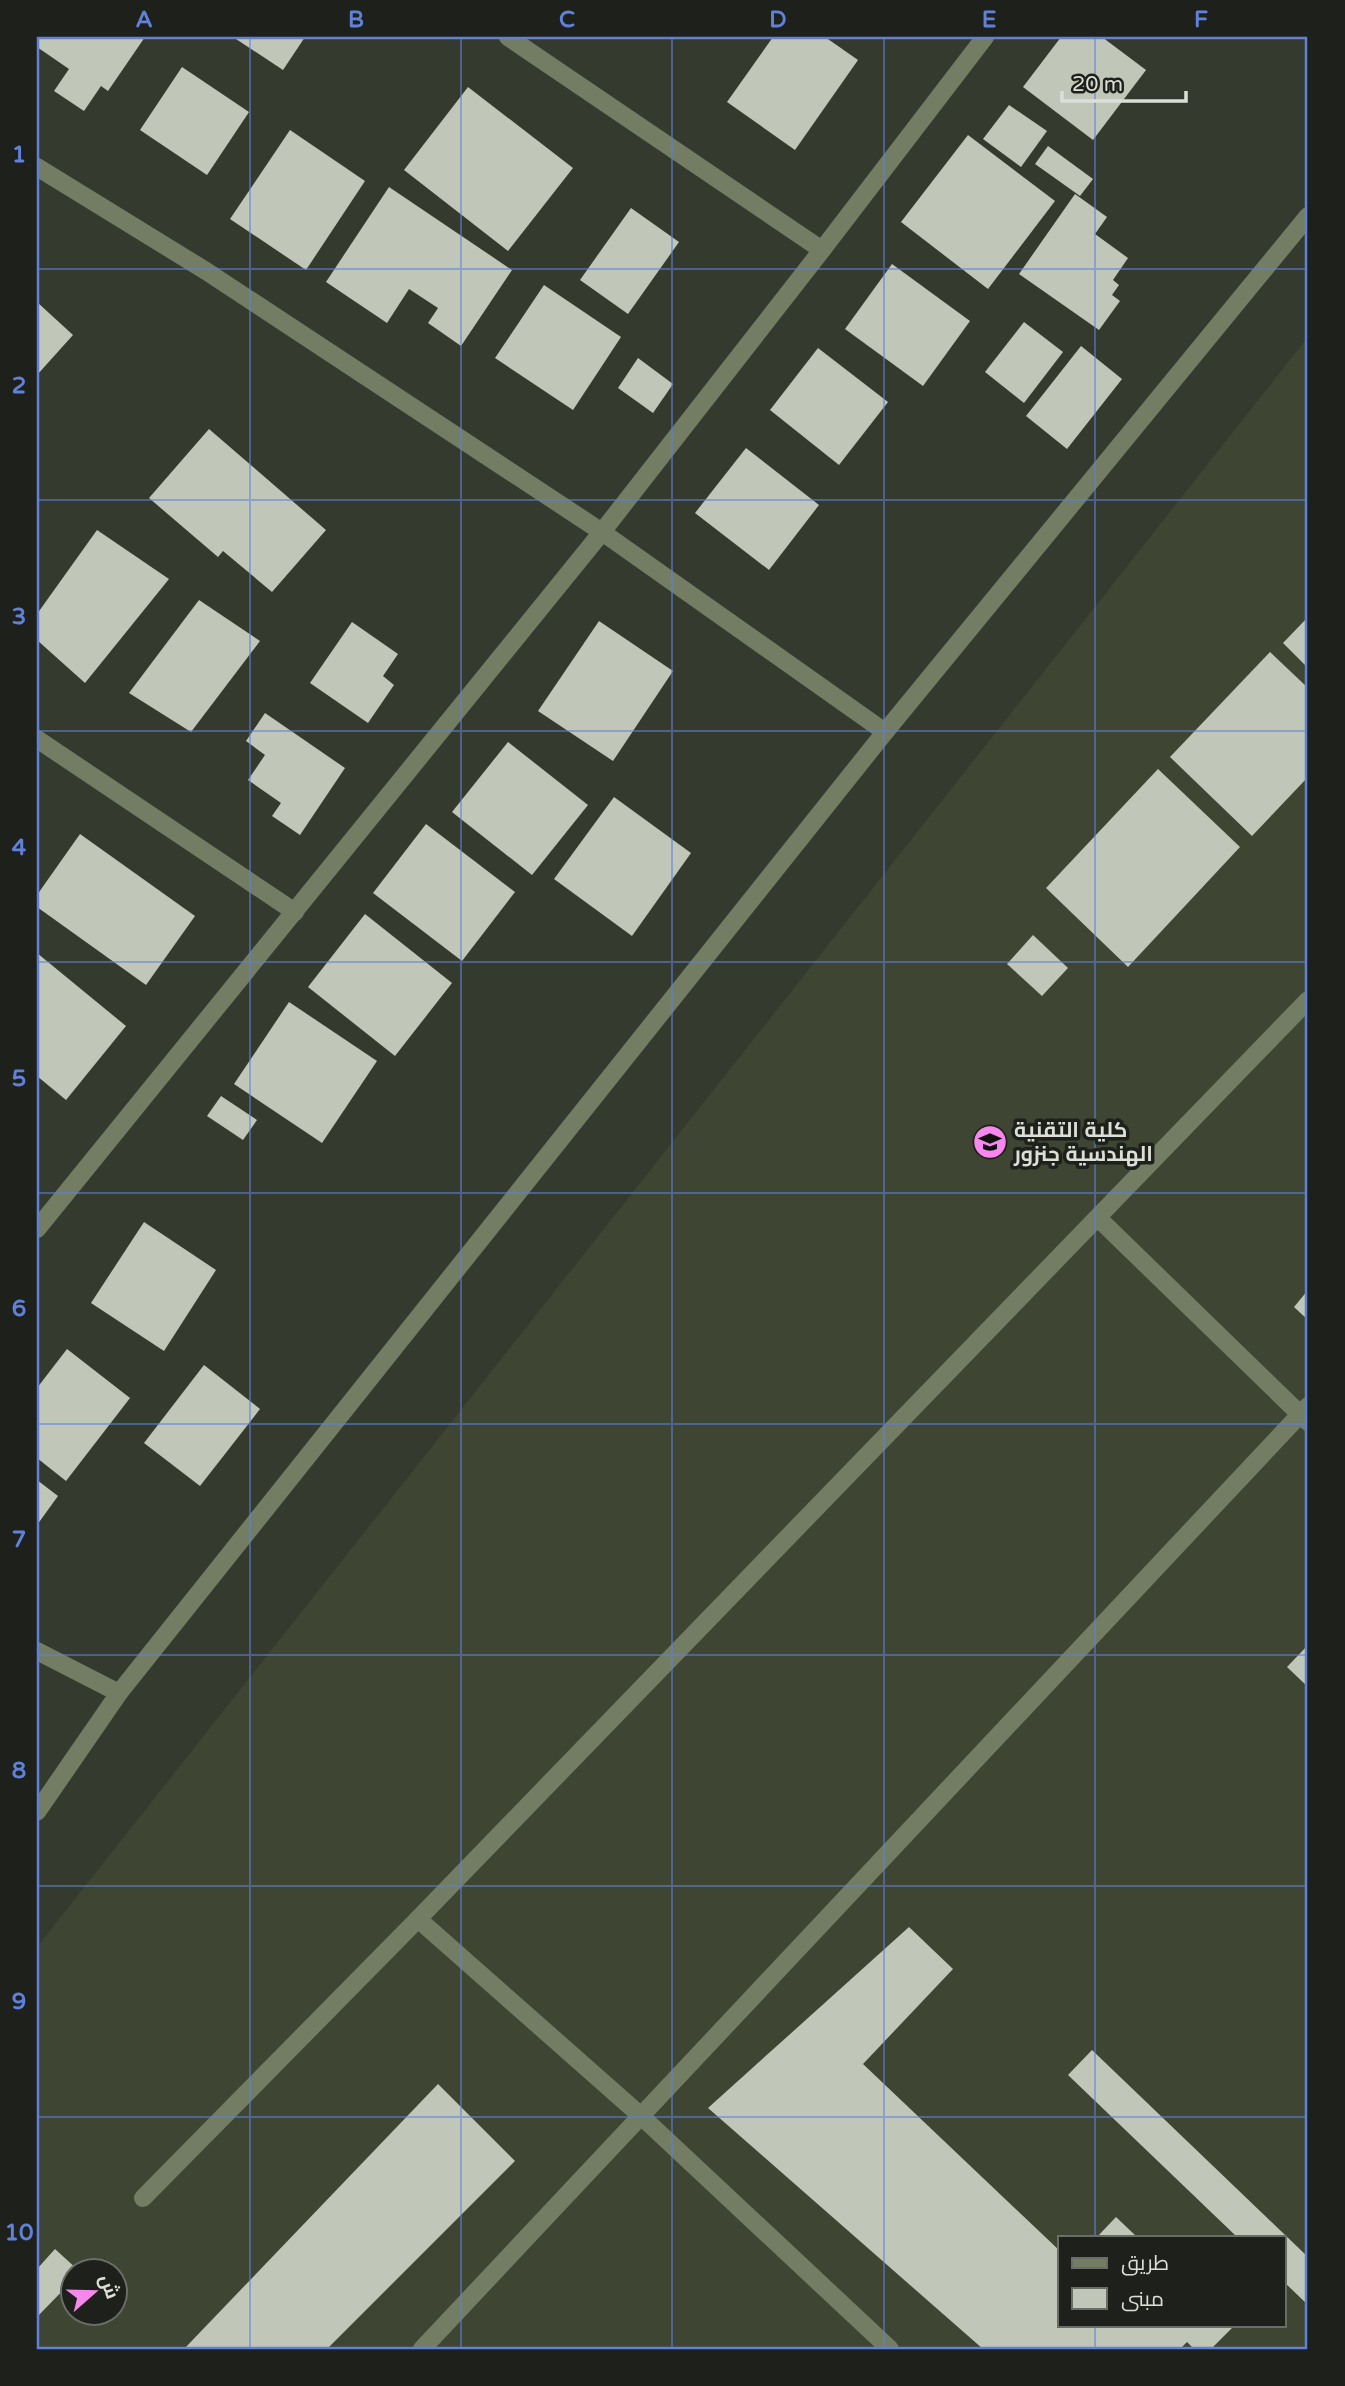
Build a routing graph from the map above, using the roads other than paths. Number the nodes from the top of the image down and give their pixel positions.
1 (508, 37) edge
2 (542, 37) edge
3 (985, 37) edge
4 (531, 52) junction
5 (37, 167) edge
6 (1308, 216) edge
7 (822, 250) junction
8 (602, 532) junction
9 (885, 732) junction
10 (37, 739) edge
11 (295, 912) junction
12 (1308, 1000) edge
13 (1098, 1218) junction
14 (37, 1229) edge
15 (1306, 1414) edge
16 (37, 1651) edge
17 (119, 1693) junction
18 (37, 1812) edge
19 (418, 1919) junction
20 (640, 2115) junction
21 (143, 2199) dead end
22 (422, 2349) edge
23 (890, 2349) edge

1 - 4 street
2 - 4 street
3 - 7 street
4 - 7 street
5 - 8 street
6 - 9 street
7 - 8 street
8 - 9 street
8 - 11 street
9 - 17 street
10 - 11 street
11 - 14 street
12 - 13 street
13 - 15 street
13 - 19 street
15 - 20 street
16 - 17 street
17 - 18 street
19 - 20 street
19 - 21 street
20 - 22 street
20 - 23 street

